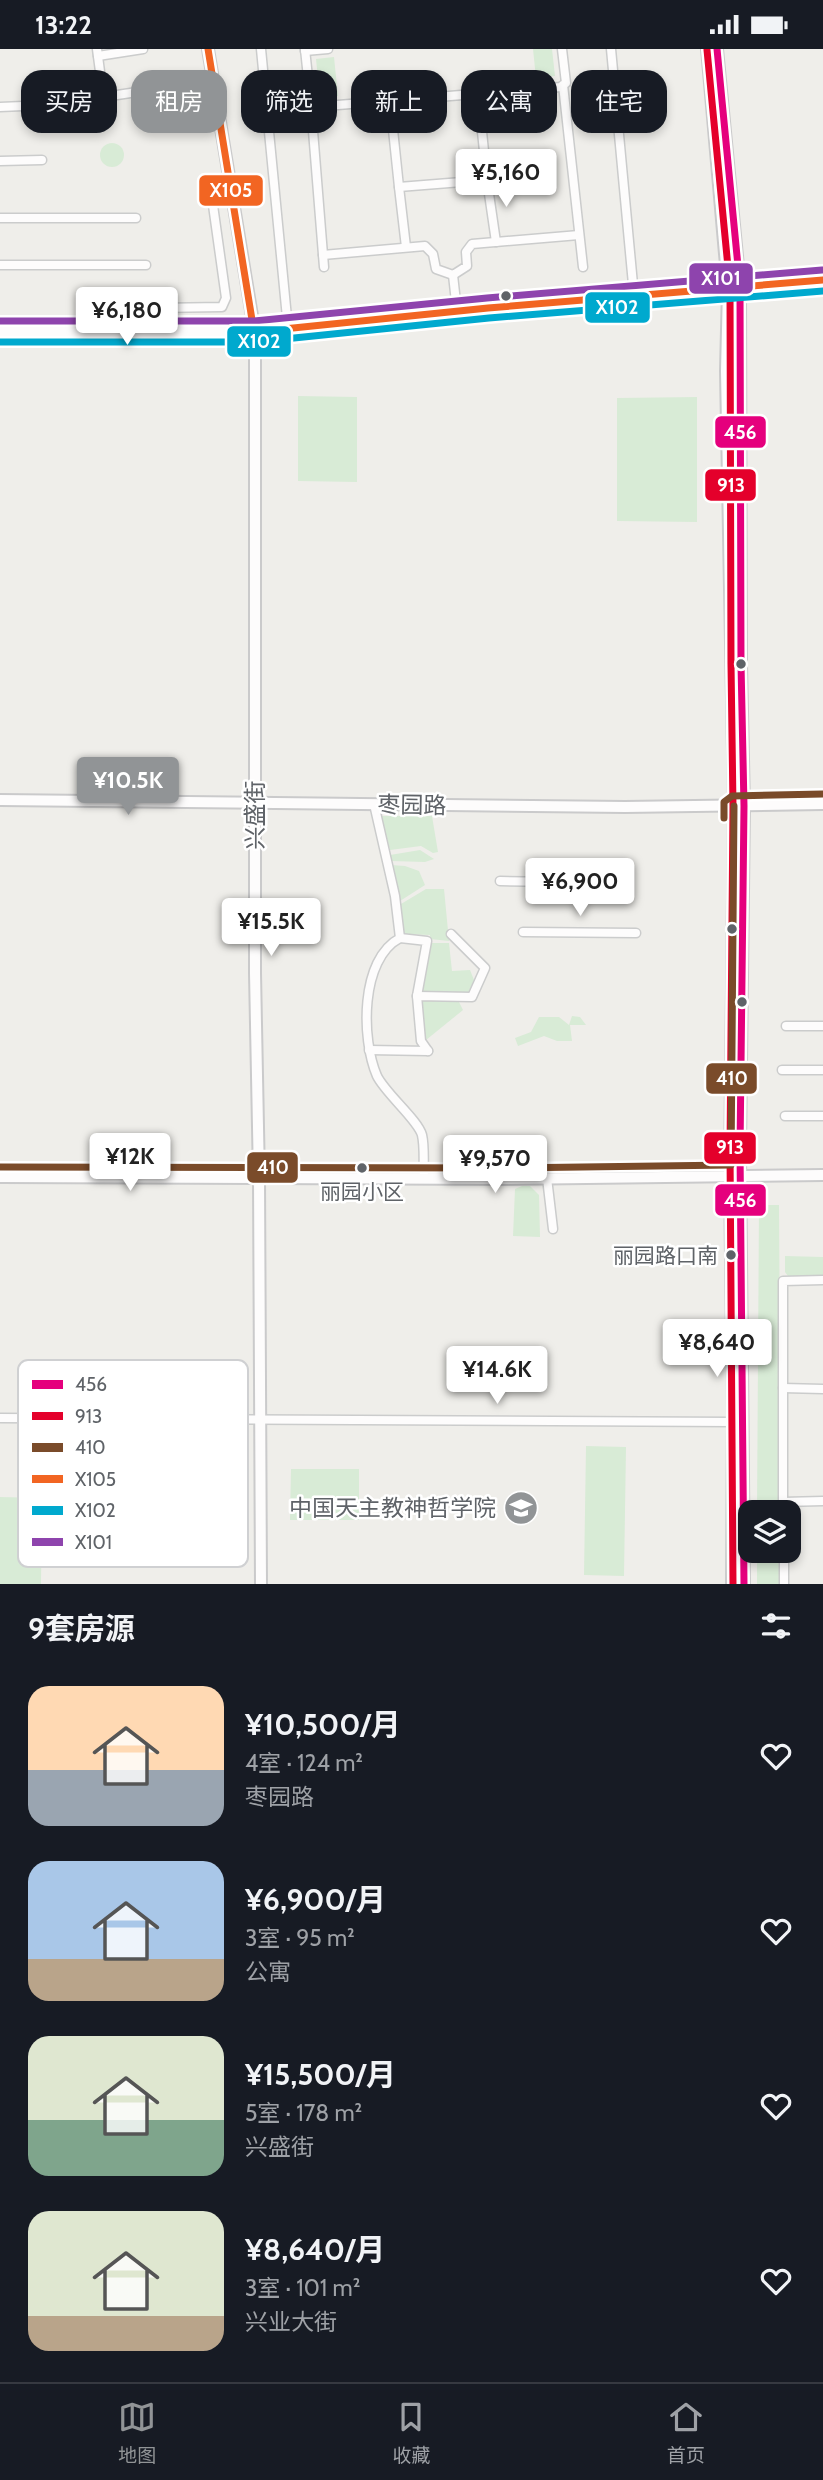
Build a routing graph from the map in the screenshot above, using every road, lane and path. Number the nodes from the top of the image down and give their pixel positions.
1 (143, 49) edge
2 (208, 49) edge
3 (261, 49) edge
4 (328, 49) edge
5 (562, 49) edge
6 (611, 49) edge
7 (707, 49) edge
8 (717, 49) edge
9 (305, 50) edge
10 (98, 52) edge
11 (100, 70) edge
12 (307, 70) edge
13 (563, 85) junction
14 (557, 87) edge
15 (21, 106) edge
16 (0, 107) edge
17 (312, 133) edge
18 (393, 133) edge
19 (482, 133) edge
20 (42, 160) dead end
21 (0, 161) edge
22 (486, 180) junction
23 (232, 187) junction
24 (399, 187) junction
25 (0, 218) edge
26 (136, 218) dead end
27 (579, 235) junction
28 (496, 242) junction
29 (406, 247) junction
30 (323, 255) junction
31 (0, 265) edge
32 (146, 265) dead end
33 (324, 267) dead end
34 (583, 267) dead end
35 (453, 275) junction
36 (823, 280) edge
37 (740, 287) junction
38 (728, 288) junction
39 (634, 295) junction
40 (457, 311) junction
41 (288, 328) junction
42 (0, 331) edge
43 (158, 331) junction
44 (254, 332) junction
45 (0, 800) edge
46 (256, 803) junction
47 (374, 804) junction
48 (823, 804) edge
49 (739, 806) junction
50 (500, 881) dead end
51 (624, 883) dead end
52 (523, 932) dead end
53 (636, 933) dead end
54 (452, 934) dead end
55 (400, 938) junction
56 (417, 996) junction
57 (786, 1026) dead end
58 (823, 1027) edge
59 (369, 1050) junction
60 (782, 1070) dead end
61 (823, 1070) edge
62 (823, 1116) edge
63 (785, 1117) dead end
64 (735, 1175) junction
65 (823, 1175) edge
66 (0, 1177) edge
67 (259, 1178) junction
68 (424, 1178) junction
69 (547, 1178) junction
70 (553, 1229) dead end
71 (823, 1280) edge
72 (783, 1388) junction
73 (823, 1389) edge
74 (0, 1418) edge
75 (18, 1418) edge
76 (248, 1420) edge
77 (260, 1420) junction
78 (733, 1422) junction
79 (783, 1500) edge
80 (823, 1501) edge
81 (801, 1502) edge
82 (784, 1563) edge
83 (261, 1584) edge
84 (732, 1584) edge
85 (744, 1584) edge
86 (784, 1584) edge

1 - 10 street
2 - 23 street, 兴盛街
3 - 41 street
4 - 9 street
5 - 13 street
6 - 39 street
7 - 38 street
8 - 37 street
9 - 12 street
10 - 11 street
13 - 14 street
13 - 27 street
15 - 16 street
17 - 30 street
18 - 24 street
19 - 22 street
20 - 21 street
22 - 24 street
22 - 28 street
23 - 43 street
23 - 44 street, 兴盛街
24 - 29 street
25 - 26 street
27 - 28 street
27 - 34 street
28 - 35 street
29 - 30 street
29 - 35 street
30 - 33 street
31 - 32 street
35 - 40 street
36 - 37 street
37 - 38 street
37 - 49 street
38 - 39 street
38 - 49 street
39 - 40 street
40 - 41 street
41 - 44 street
42 - 43 street
43 - 44 street
44 - 46 street, 兴盛街
45 - 46 street, 枣园路
46 - 47 street, 枣园路
46 - 67 street, 兴盛街
47 - 49 street, 枣园路
47 - 55 street
48 - 49 street, 枣园路
49 - 64 street
50 - 51 street
52 - 53 street
54 - 56 street
55 - 56 street
55 - 59 street
56 - 59 street
57 - 58 street
59 - 68 street
60 - 61 street
62 - 63 street
64 - 65 street
64 - 69 street
64 - 78 street
64 - 85 street
66 - 67 street
67 - 68 street
67 - 77 street, 兴盛街
68 - 69 street
69 - 70 street
71 - 72 street
72 - 73 street
72 - 79 street
74 - 75 street
76 - 77 street
77 - 78 street
77 - 83 street, 兴盛街
78 - 84 street
80 - 81 street
82 - 86 street

